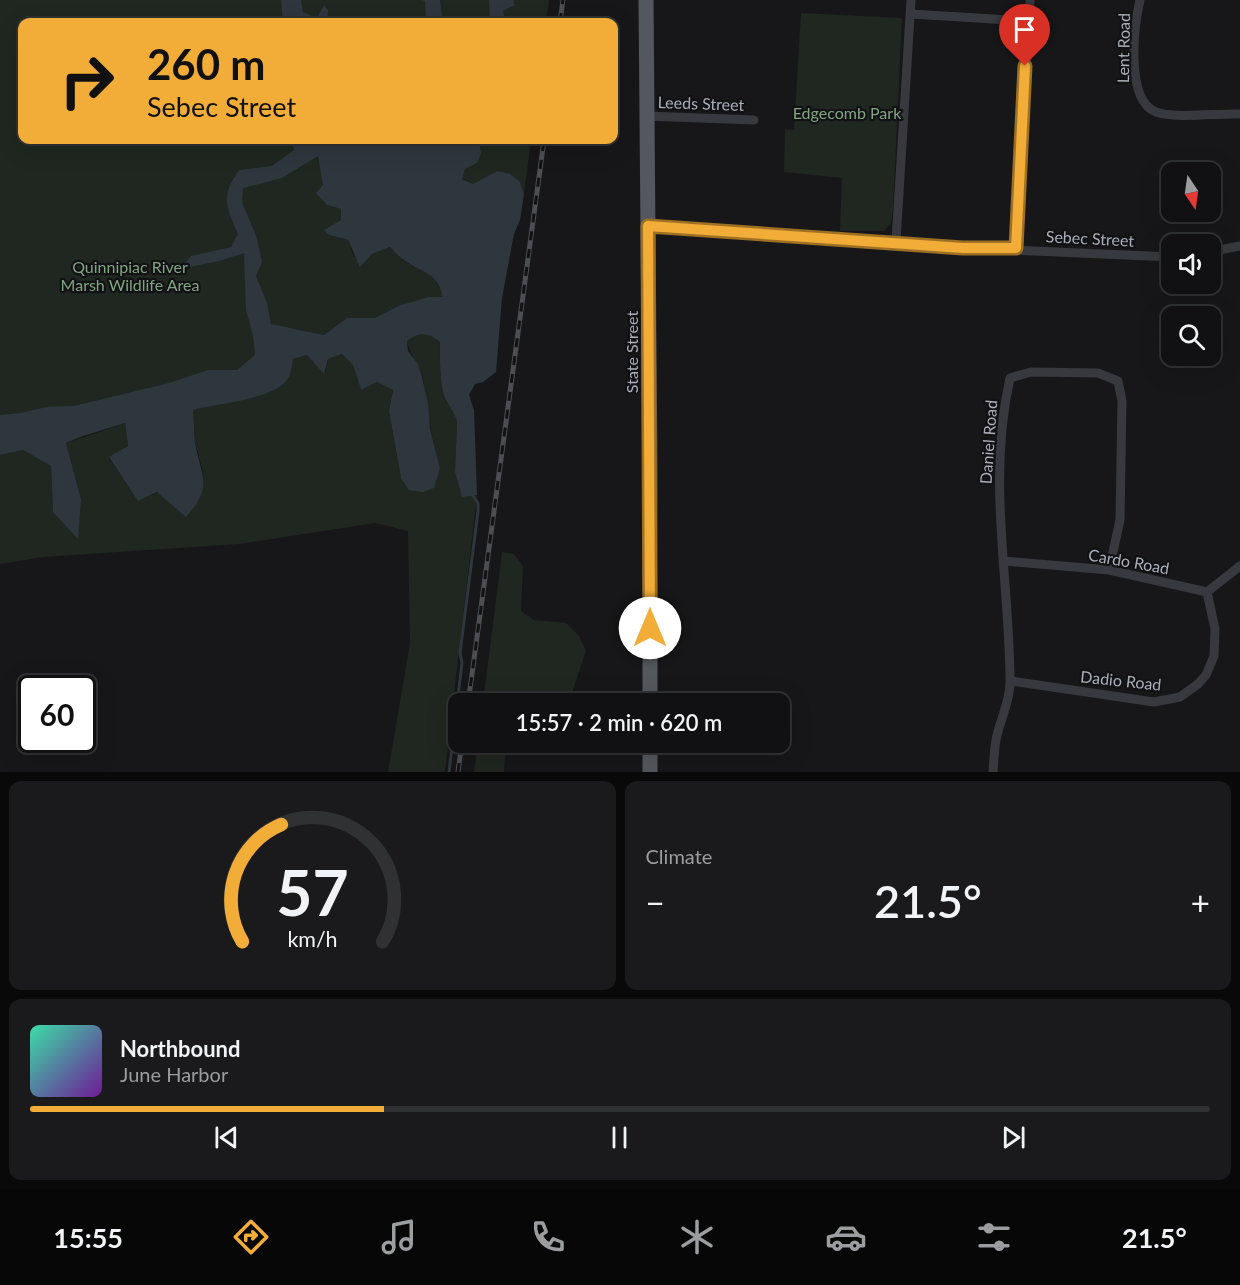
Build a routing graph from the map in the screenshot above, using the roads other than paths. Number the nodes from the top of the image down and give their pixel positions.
1 (646, 0) edge
2 (912, 0) edge
3 (1030, 0) edge
4 (1140, 0) edge
5 (911, 14) junction
6 (1027, 21) junction
7 (1240, 114) edge
8 (646, 116) junction
9 (754, 120) dead end
10 (648, 226) junction
11 (896, 242) junction
12 (1240, 246) edge
13 (1016, 248) junction
14 (1221, 250) edge
15 (1161, 256) edge
16 (1003, 561) junction
17 (1240, 566) edge
18 (1109, 570) junction
19 (1207, 592) junction
20 (1011, 681) junction
21 (650, 693) edge
22 (650, 753) edge
23 (650, 772) edge
24 (993, 772) edge

1 - 8 main road, State Street
2 - 5 street
3 - 6 street
4 - 7 street, Lent Road
5 - 6 street
5 - 11 street
6 - 13 street
8 - 9 street, Leeds Street
8 - 10 main road, State Street
10 - 11 street, Sebec Street
10 - 21 main road, State Street
11 - 13 street, Sebec Street
12 - 14 street
13 - 15 street, Sebec Street
16 - 18 street, Cardo Road
16 - 18 street, Daniel Road
16 - 20 street, Daniel Road
17 - 19 street
18 - 19 street, Cardo Road
19 - 20 street, Dadio Road
20 - 24 street, Daniel Road
22 - 23 main road

